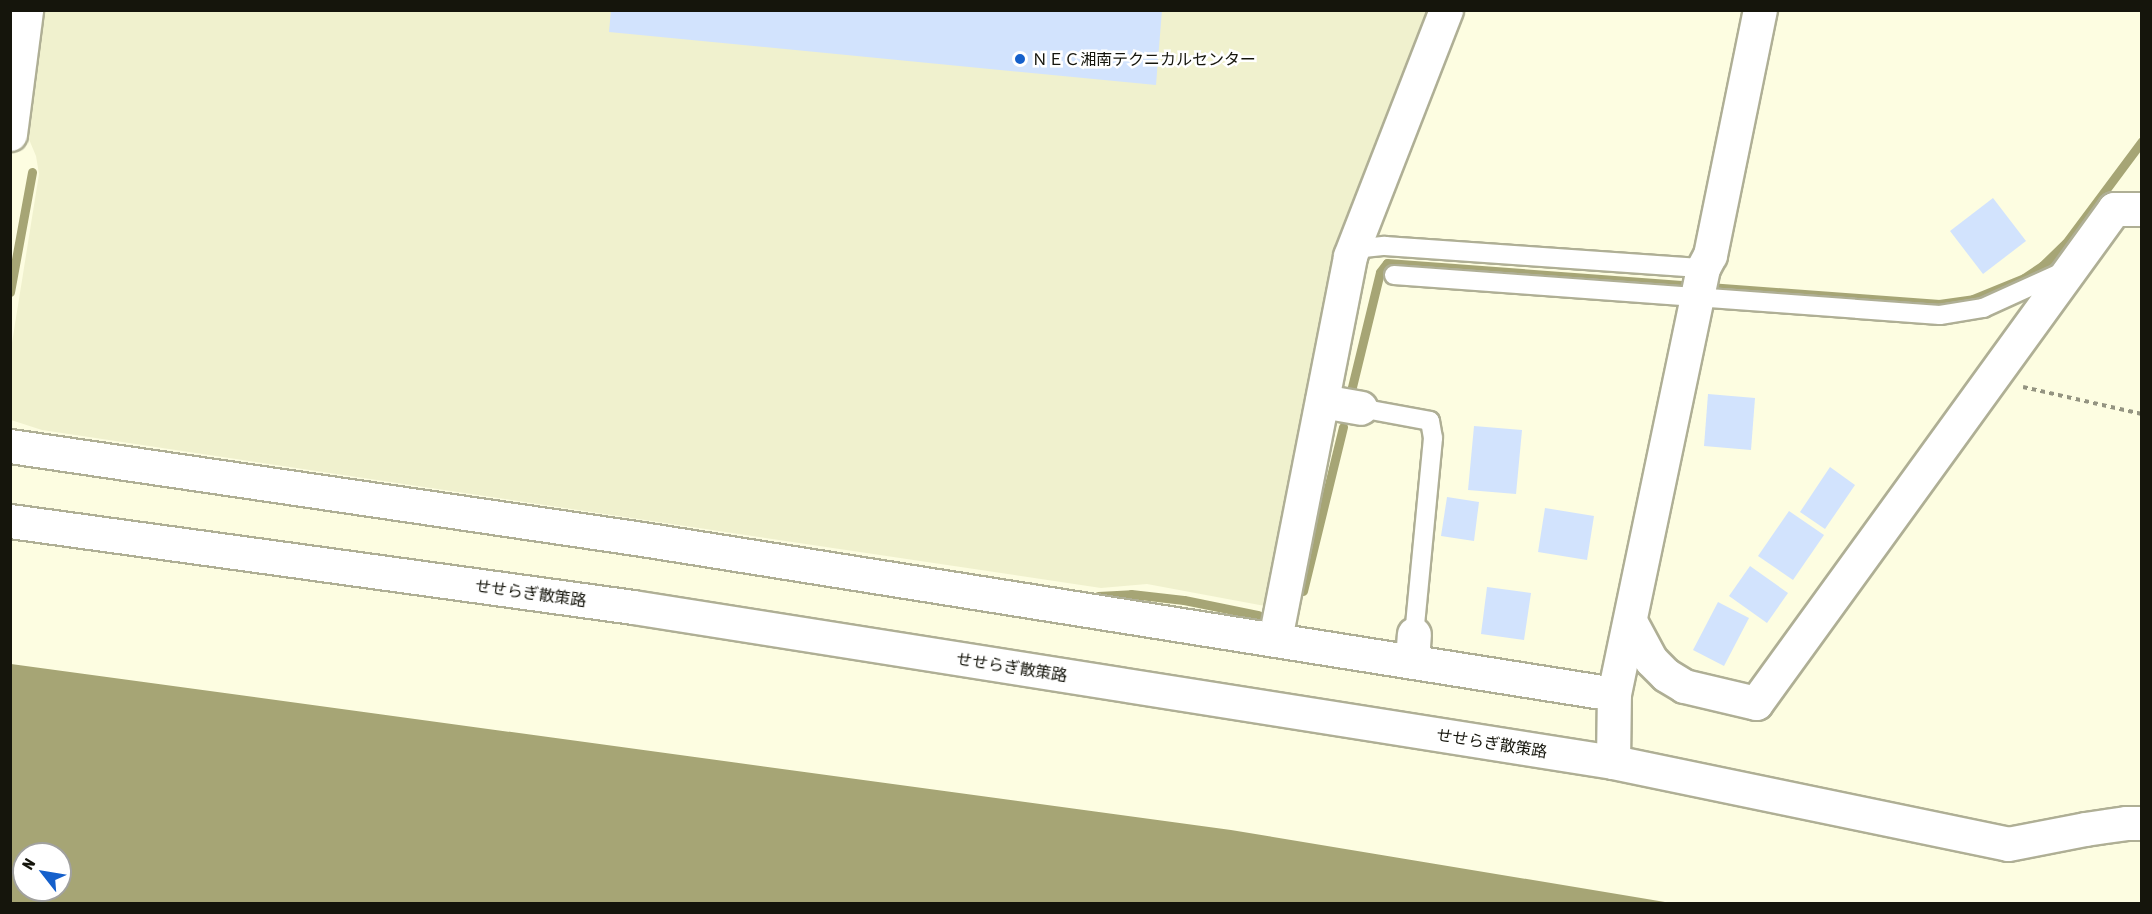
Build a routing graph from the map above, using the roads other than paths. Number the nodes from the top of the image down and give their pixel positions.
1 (26, 10) edge
2 (1446, 10) edge
3 (1760, 10) edge
4 (10, 134) edge
5 (2142, 209) edge
6 (1354, 249) junction
7 (2072, 267) junction
8 (1394, 275) dead end
9 (1701, 283) junction
10 (1322, 401) junction
11 (1360, 408) joint
12 (10, 446) edge
13 (10, 521) edge
14 (1629, 621) junction
15 (1275, 639) junction
16 (1413, 648) junction
17 (1614, 694) junction
18 (1613, 762) junction
19 (2142, 823) edge

1 - 4 street
2 - 6 street
3 - 9 street
5 - 7 street
6 - 9 lane
6 - 10 street
7 - 9 lane
7 - 14 street
8 - 9 lane
9 - 14 street
10 - 11 street
10 - 15 street
11 - 16 lane
12 - 15 street
13 - 18 street, せせらぎ散策路
14 - 17 street
15 - 16 street
16 - 17 street
17 - 18 street
18 - 19 street, せせらぎ散策路

